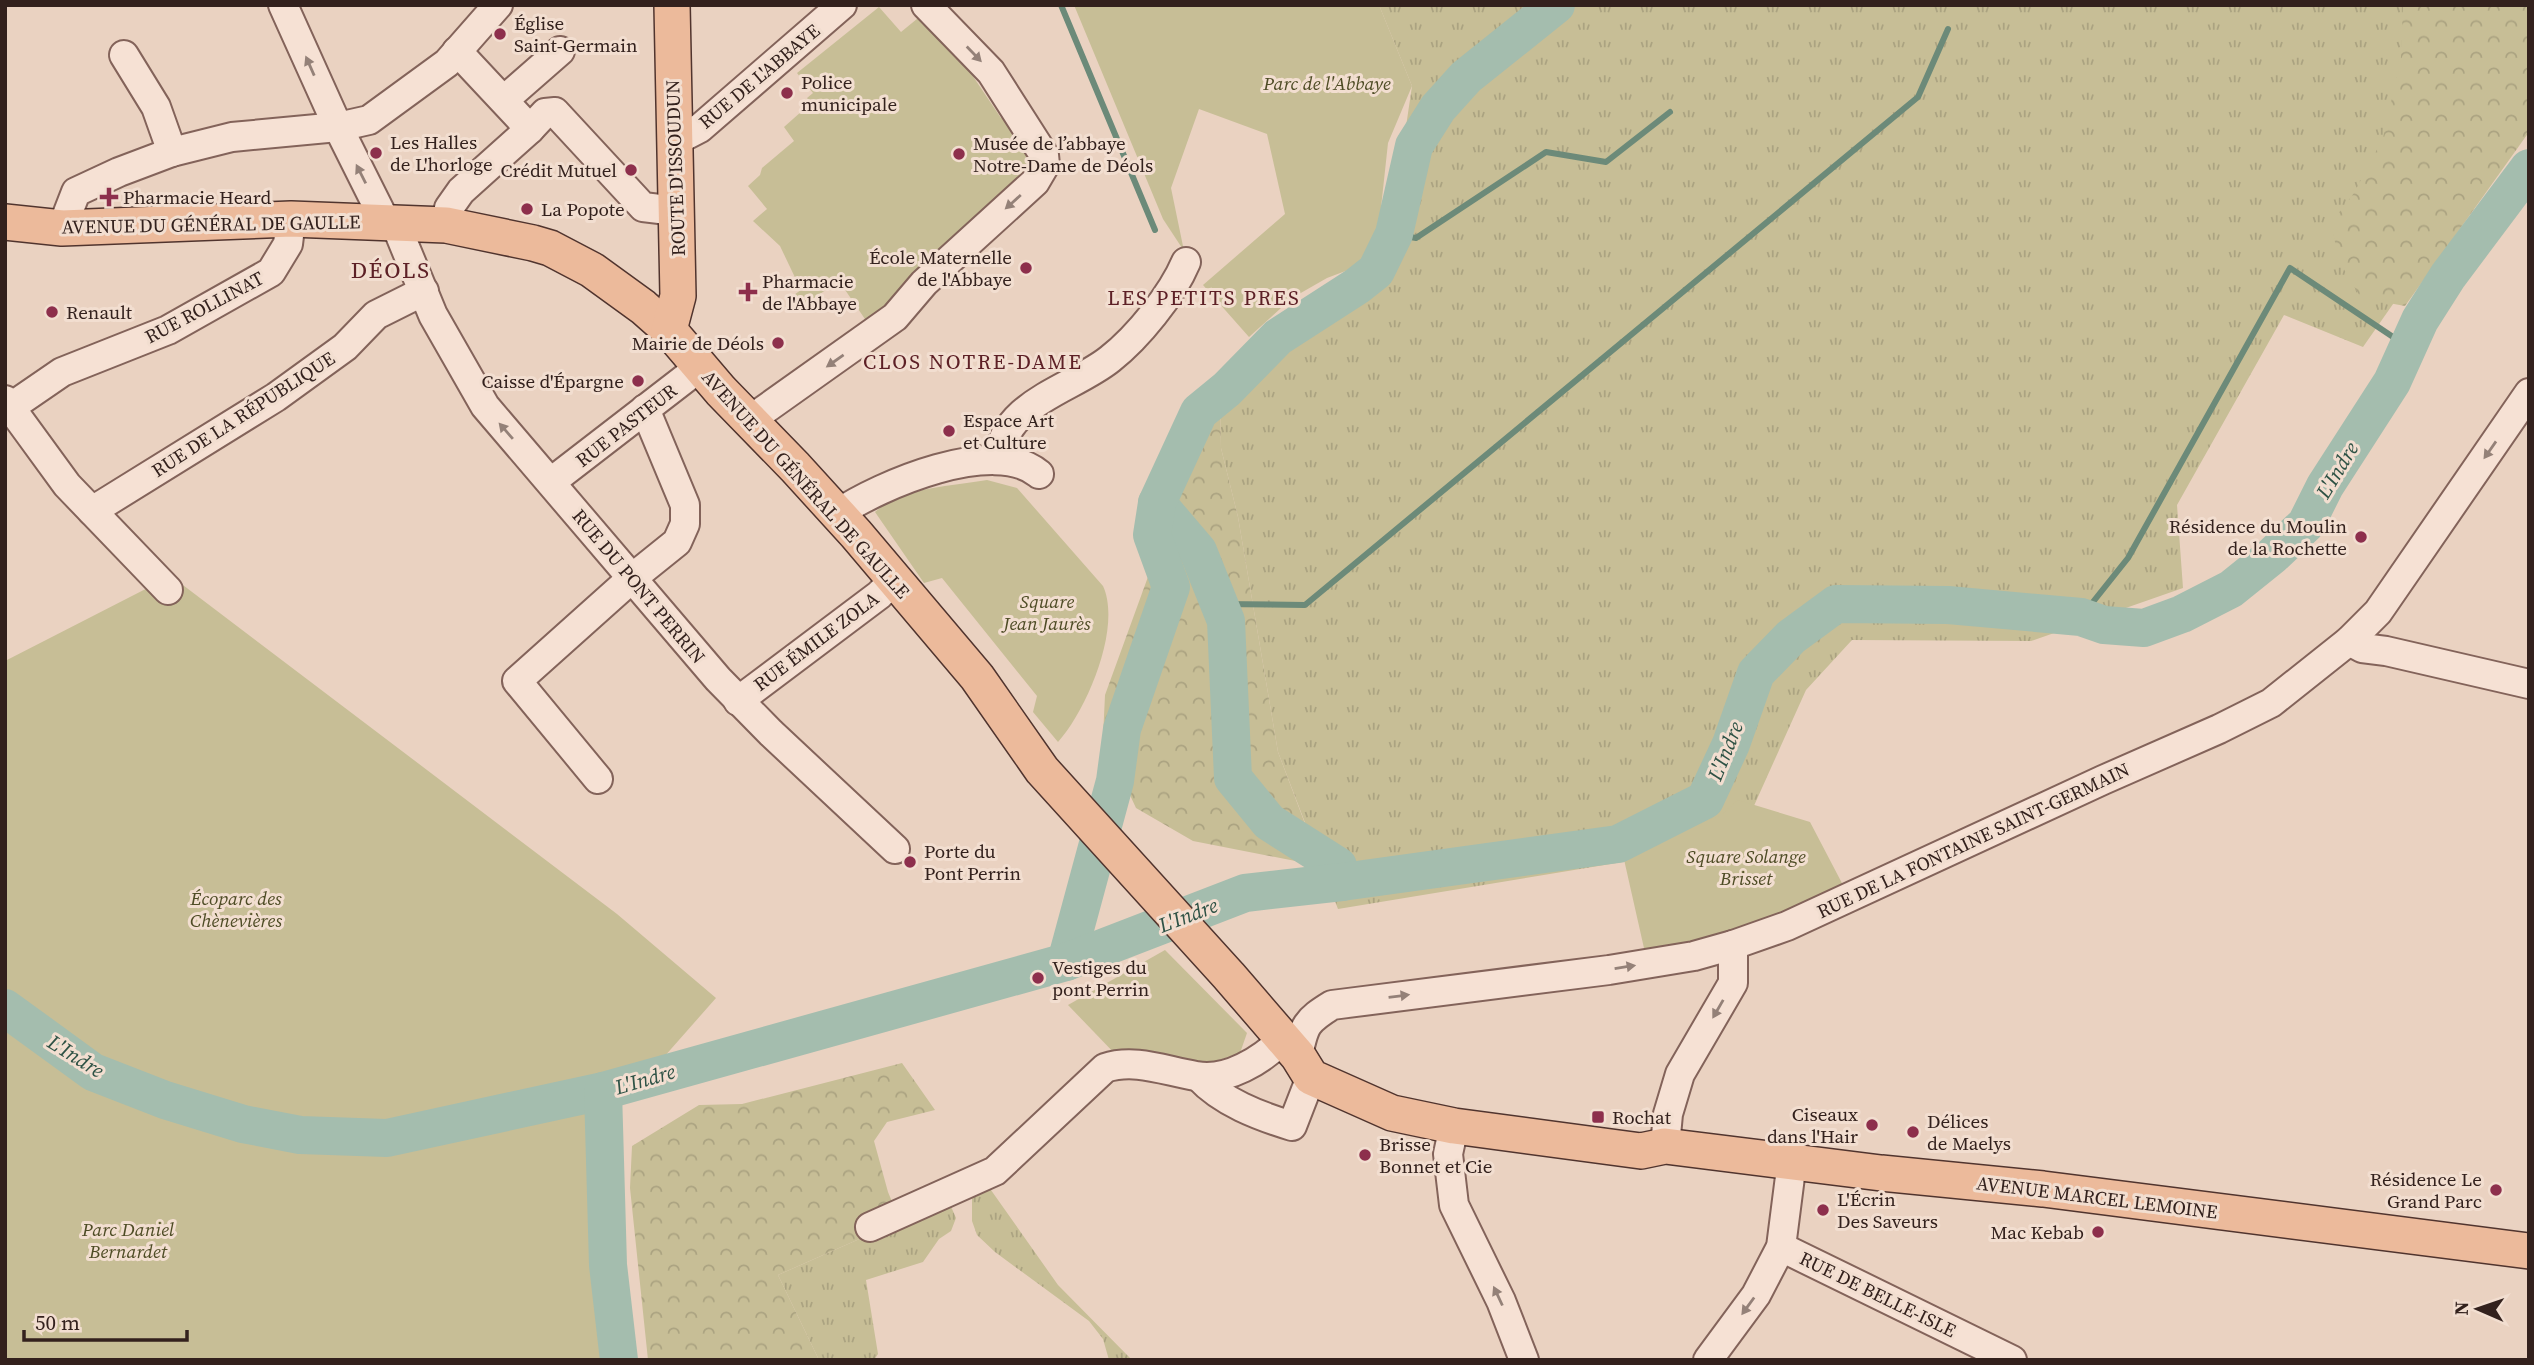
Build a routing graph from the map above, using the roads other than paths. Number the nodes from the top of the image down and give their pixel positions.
1 (283, 5) edge
2 (498, 5) edge
3 (672, 5) edge
4 (842, 5) edge
5 (926, 5) edge
6 (457, 51) junction
7 (560, 51) dead end
8 (124, 55) dead end
9 (504, 100) junction
10 (338, 127) junction
11 (530, 129) junction
12 (673, 142) junction
13 (172, 152) junction
14 (676, 211) junction
15 (291, 219) junction
16 (5, 222) edge
17 (393, 222) junction
18 (446, 225) junction
19 (62, 228) junction
20 (1186, 262) dead end
21 (424, 291) junction
22 (669, 330) junction
23 (700, 367) junction
24 (2529, 393) edge
25 (8, 403) edge
26 (645, 409) junction
27 (750, 420) junction
28 (999, 460) junction
29 (1039, 474) dead end
30 (551, 482) junction
31 (92, 511) junction
32 (837, 514) junction
33 (631, 579) junction
34 (894, 580) junction
35 (167, 590) dead end
36 (2348, 641) junction
37 (2529, 684) edge
38 (738, 701) junction
39 (598, 779) dead end
40 (895, 849) dead end
41 (1170, 912) joint
42 (1733, 945) junction
43 (1297, 1057) junction
44 (1199, 1077) junction
45 (1454, 1126) junction
46 (1665, 1146) junction
47 (1792, 1161) junction
48 (870, 1227) dead end
49 (1781, 1247) junction
50 (2529, 1251) edge
51 (1524, 1360) edge
52 (1708, 1360) edge
53 (2012, 1360) edge

10 -> 1 street, RUE DU PONT PERRIN
2 - 6 street
3 - 12 main road, ROUTE D'ISSOUDUN
4 - 12 street, RUE DE L'ABBAYE
5 -> 27 street
6 - 9 street
6 - 10 street
7 - 9 street
8 - 13 street
9 - 11 street
10 - 13 street
17 -> 10 street, RUE DU PONT PERRIN
11 - 14 street
11 - 18 street
12 - 14 main road, ROUTE D'ISSOUDUN
13 - 19 street
14 - 22 main road, ROUTE D'ISSOUDUN
15 - 17 main road, AVENUE DU GÉNÉRAL DE GAULLE
15 - 19 main road, AVENUE DU GÉNÉRAL DE GAULLE
15 - 25 street, RUE ROLLINAT
16 - 19 main road, AVENUE DU GÉNÉRAL DE GAULLE
17 - 18 main road, AVENUE DU GÉNÉRAL DE GAULLE
17 - 21 street, RUE DU PONT PERRIN
18 - 22 main road, AVENUE DU GÉNÉRAL DE GAULLE
20 - 28 street
30 -> 21 street, RUE DU PONT PERRIN
21 - 31 street, RUE DE LA RÉPUBLIQUE
22 - 23 main road, AVENUE DU GÉNÉRAL DE GAULLE
23 - 26 street, RUE PASTEUR
23 - 27 main road, AVENUE DU GÉNÉRAL DE GAULLE
24 -> 36 street, RUE DE LA FONTAINE SAINT-GERMAIN
25 - 31 street
26 - 30 street, RUE PASTEUR
26 - 33 street
27 - 32 main road, AVENUE DU GÉNÉRAL DE GAULLE
28 - 29 street
28 - 32 street
30 - 33 street, RUE DU PONT PERRIN
31 - 35 street
32 - 34 main road, AVENUE DU GÉNÉRAL DE GAULLE
33 - 38 street, RUE DU PONT PERRIN
33 - 39 street
34 - 38 street, RUE ÉMILE ZOLA
34 - 41 main road, AVENUE DU GÉNÉRAL DE GAULLE
36 - 37 street
36 - 42 street, RUE DE LA FONTAINE SAINT-GERMAIN
38 - 40 street, RUE DU PONT PERRIN
41 - 43 main road, AVENUE MARCEL LEMOINE
43 -> 42 street, RUE DE LA FONTAINE SAINT-GERMAIN
42 -> 46 street
43 - 44 street
43 - 44 street, RUE DE LA FONTAINE SAINT-GERMAIN
43 - 45 main road, AVENUE MARCEL LEMOINE
43 - 46 main road, AVENUE MARCEL LEMOINE
44 - 48 street
45 - 46 main road, AVENUE MARCEL LEMOINE
51 -> 45 street
46 - 47 main road, AVENUE MARCEL LEMOINE
47 - 49 street
47 - 50 main road, AVENUE MARCEL LEMOINE
49 -> 52 street
49 - 53 street, RUE DE BELLE-ISLE

